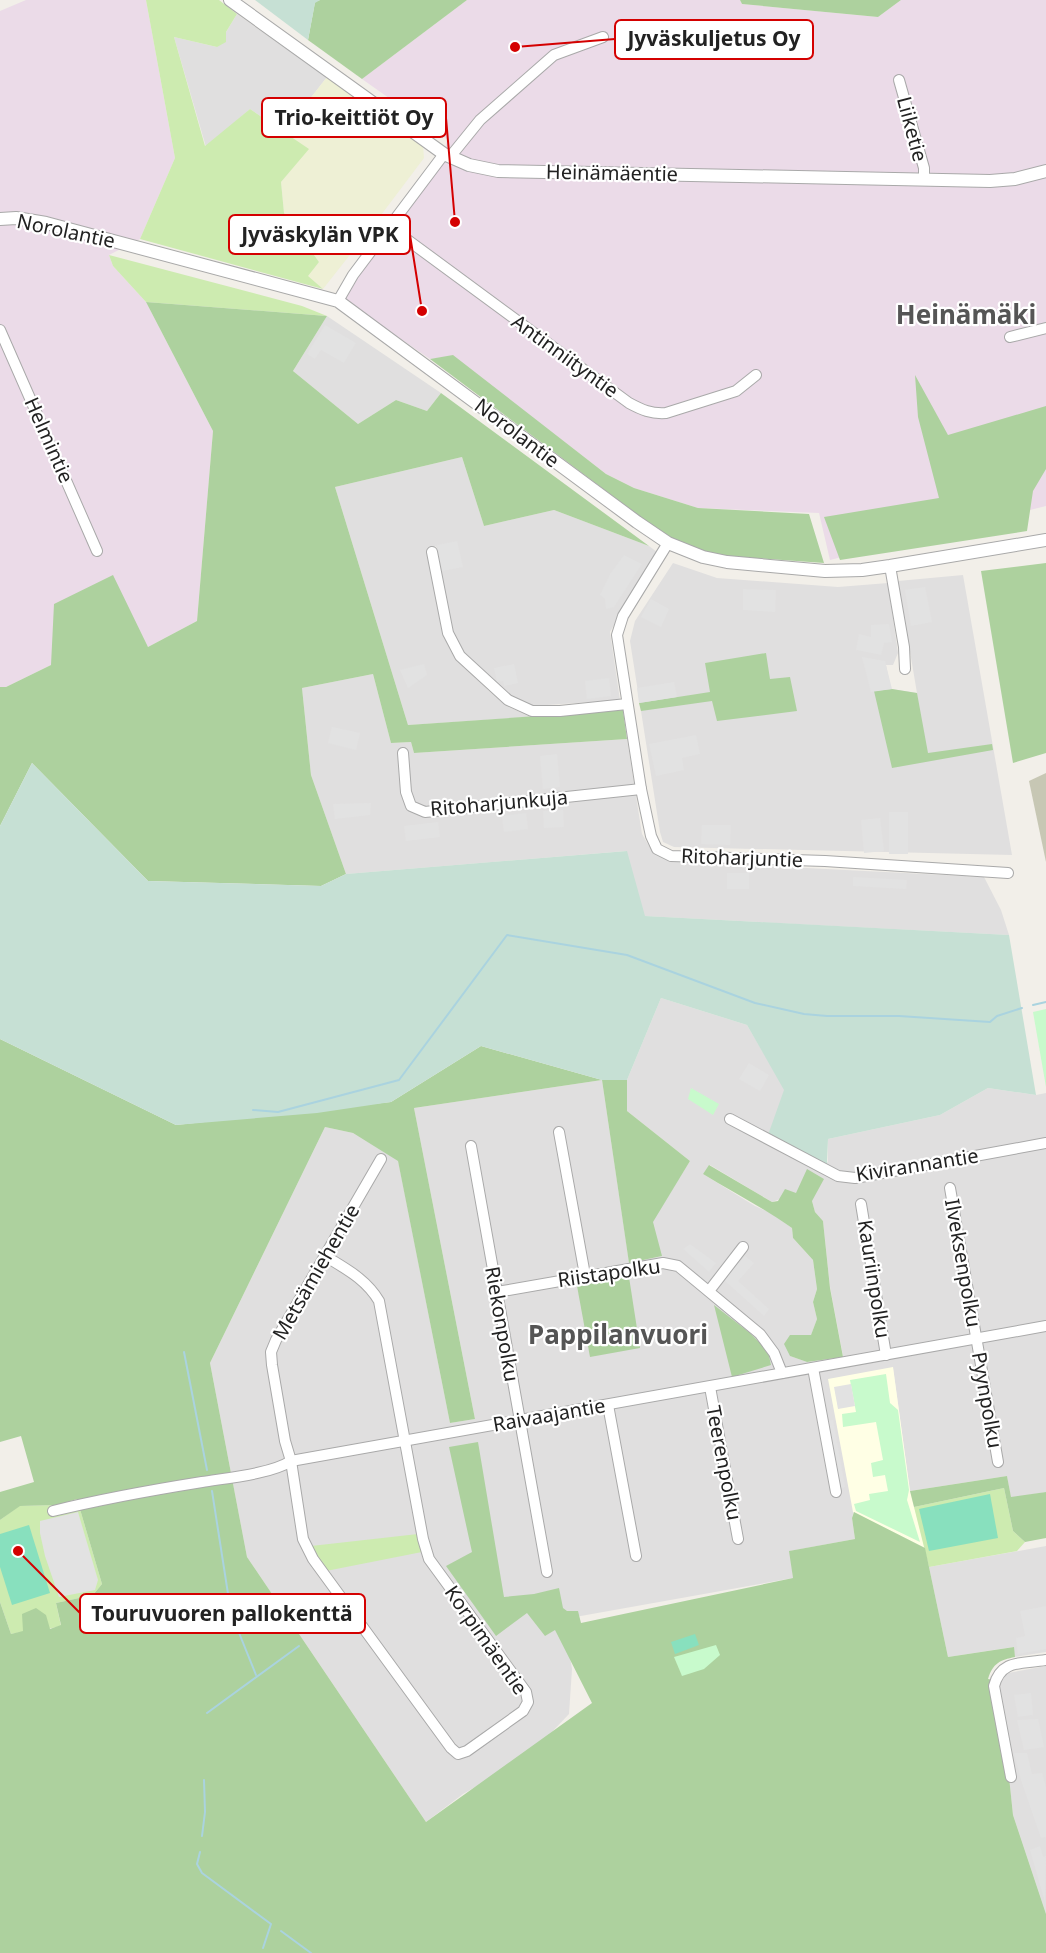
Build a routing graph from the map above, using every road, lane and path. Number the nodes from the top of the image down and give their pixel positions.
1 (230, 0) edge
2 (603, 37) dead end
3 (899, 80) dead end
4 (447, 156) junction
5 (1046, 171) edge
6 (924, 179) junction
7 (0, 219) edge
8 (390, 227) junction
9 (338, 301) junction
10 (1046, 328) edge
11 (0, 330) edge
12 (1010, 337) dead end
13 (756, 375) dead end
14 (1046, 540) edge
15 (668, 543) junction
16 (97, 551) dead end
17 (432, 552) dead end
18 (890, 567) junction
19 (905, 669) dead end
20 (627, 704) junction
21 (403, 753) dead end
22 (641, 789) junction
23 (1008, 873) dead end
24 (730, 1119) dead end
25 (559, 1132) dead end
26 (1046, 1143) edge
27 (471, 1146) dead end
28 (381, 1159) dead end
29 (950, 1188) dead end
30 (861, 1204) dead end
31 (743, 1247) dead end
32 (325, 1256) junction
33 (585, 1275) junction
34 (710, 1291) junction
35 (497, 1292) junction
36 (1046, 1326) edge
37 (976, 1339) junction
38 (886, 1355) junction
39 (813, 1368) junction
40 (783, 1373) junction
41 (710, 1387) junction
42 (608, 1405) junction
43 (519, 1421) junction
44 (404, 1441) junction
45 (291, 1461) junction
46 (998, 1462) dead end
47 (836, 1492) dead end
48 (53, 1511) dead end
49 (738, 1539) dead end
50 (636, 1556) dead end
51 (547, 1572) dead end
52 (1046, 1660) edge
53 (1011, 1777) dead end

1 - 4 street, Heinämäentie
2 - 4 street
3 - 6 street, Liiketie
4 - 6 street, Heinämäentie
4 - 8 street
5 - 6 street, Heinämäentie
7 - 9 street, Norolantie
8 - 9 street
8 - 13 street, Antinniityntie
9 - 15 street, Norolantie
10 - 12 street
11 - 16 street, Helmintie
14 - 18 street, Norolantie
15 - 18 street, Norolantie
15 - 20 street, Ritoharjuntie
17 - 20 street
18 - 19 street
20 - 22 street, Ritoharjuntie
21 - 22 street, Ritoharjunkuja
22 - 23 street, Ritoharjuntie
24 - 26 street, Kivirannantie
25 - 33 street
27 - 35 street, Riekonpolku
28 - 32 street, Metsämiehentie
29 - 37 street, Ilveksenpolku
30 - 38 street, Kauriinpolku
31 - 34 street
32 - 44 street
32 - 45 street, Metsämiehentie
33 - 34 street, Riistapolku
33 - 35 street, Riistapolku
34 - 40 street, Riistapolku
35 - 43 street, Riekonpolku
36 - 37 street, Raivaajantie
37 - 38 street, Raivaajantie
37 - 46 street, Pyynpolku
38 - 39 street, Raivaajantie
39 - 40 street, Raivaajantie
39 - 47 street
40 - 41 street, Raivaajantie
41 - 42 street, Raivaajantie
41 - 49 street, Teerenpolku
42 - 43 street, Raivaajantie
42 - 50 street
43 - 44 street, Raivaajantie
43 - 51 street, Riekonpolku
44 - 45 street, Raivaajantie
44 - 45 street, Korpimäentie
45 - 48 street, Raivaajantie
52 - 53 street

